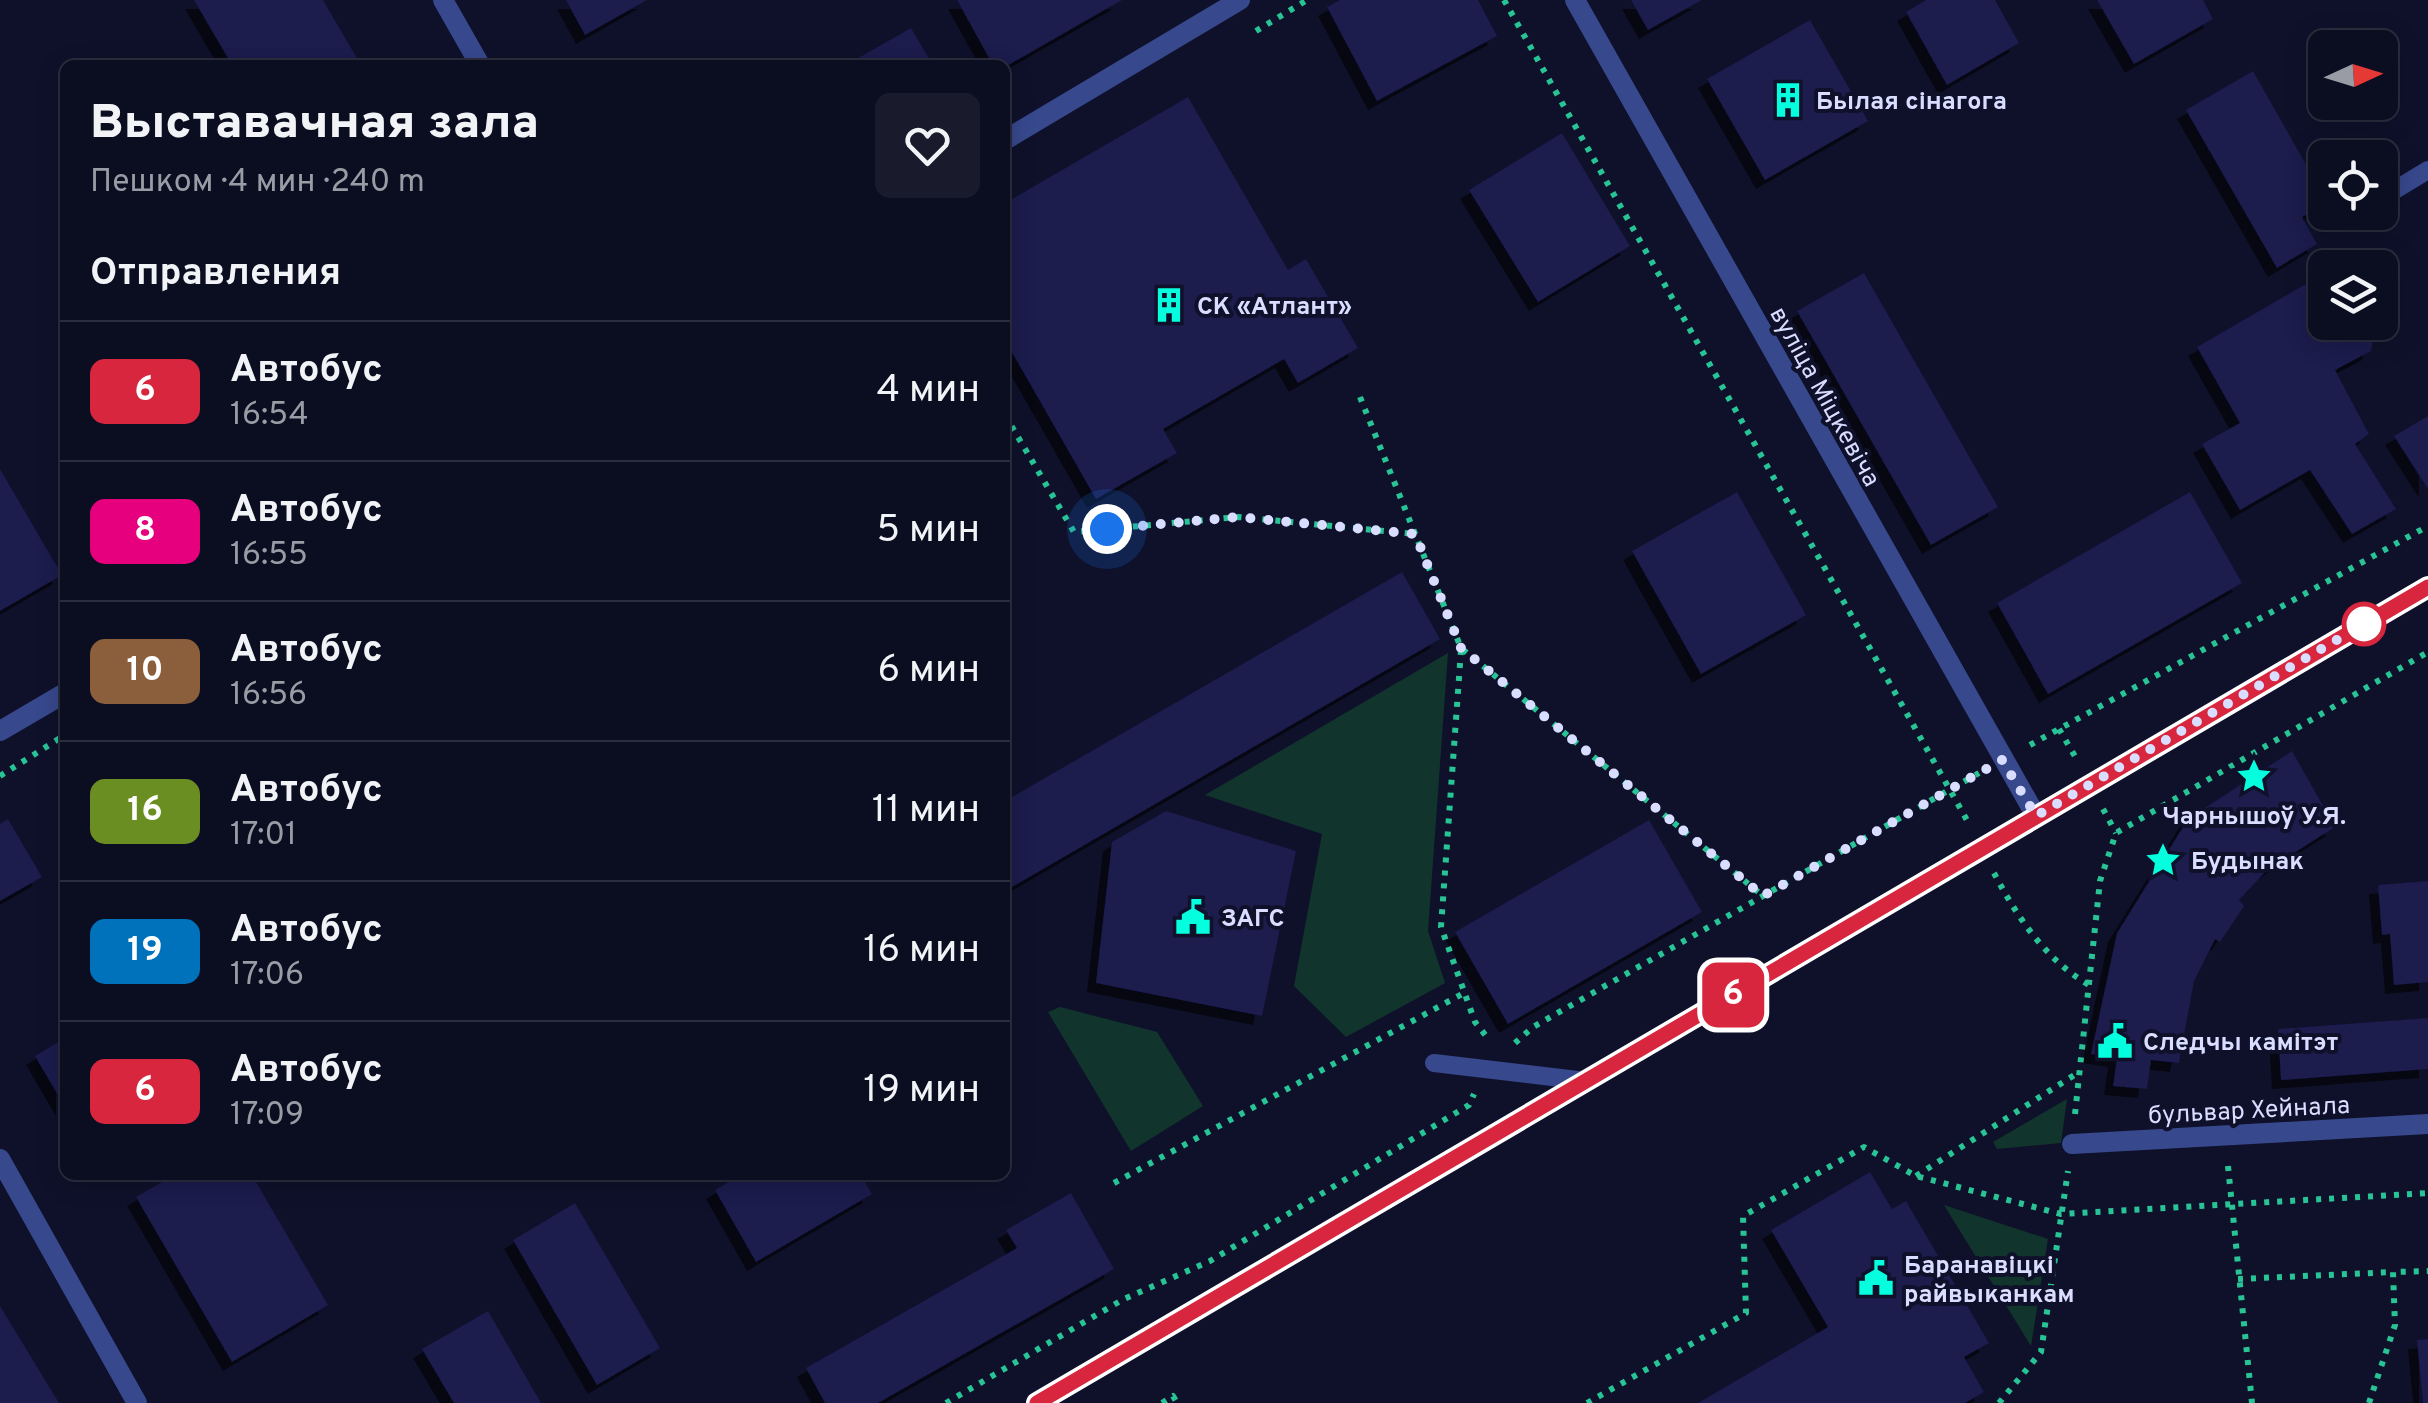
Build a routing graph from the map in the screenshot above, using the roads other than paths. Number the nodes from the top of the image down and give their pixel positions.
1 (443, 0) edge
2 (1240, 0) edge
3 (1575, 0) edge
4 (477, 60) edge
5 (1010, 137) edge
6 (2428, 170) edge
7 (2398, 188) edge
8 (2428, 587) edge
9 (60, 696) edge
10 (0, 731) edge
11 (2036, 816) junction
12 (1434, 1063) dead end
13 (1586, 1081) junction
14 (2428, 1124) edge
15 (2072, 1144) road end
16 (0, 1158) edge
17 (137, 1403) edge
18 (1038, 1403) edge

1 - 4 street
2 - 5 street
3 - 11 street, вуліца Міцкевіча
6 - 7 lane
8 - 11 main road
9 - 10 street
11 - 13 main road
12 - 13 lane
13 - 18 main road
14 - 15 street, бульвар Хейнала
16 - 17 street

